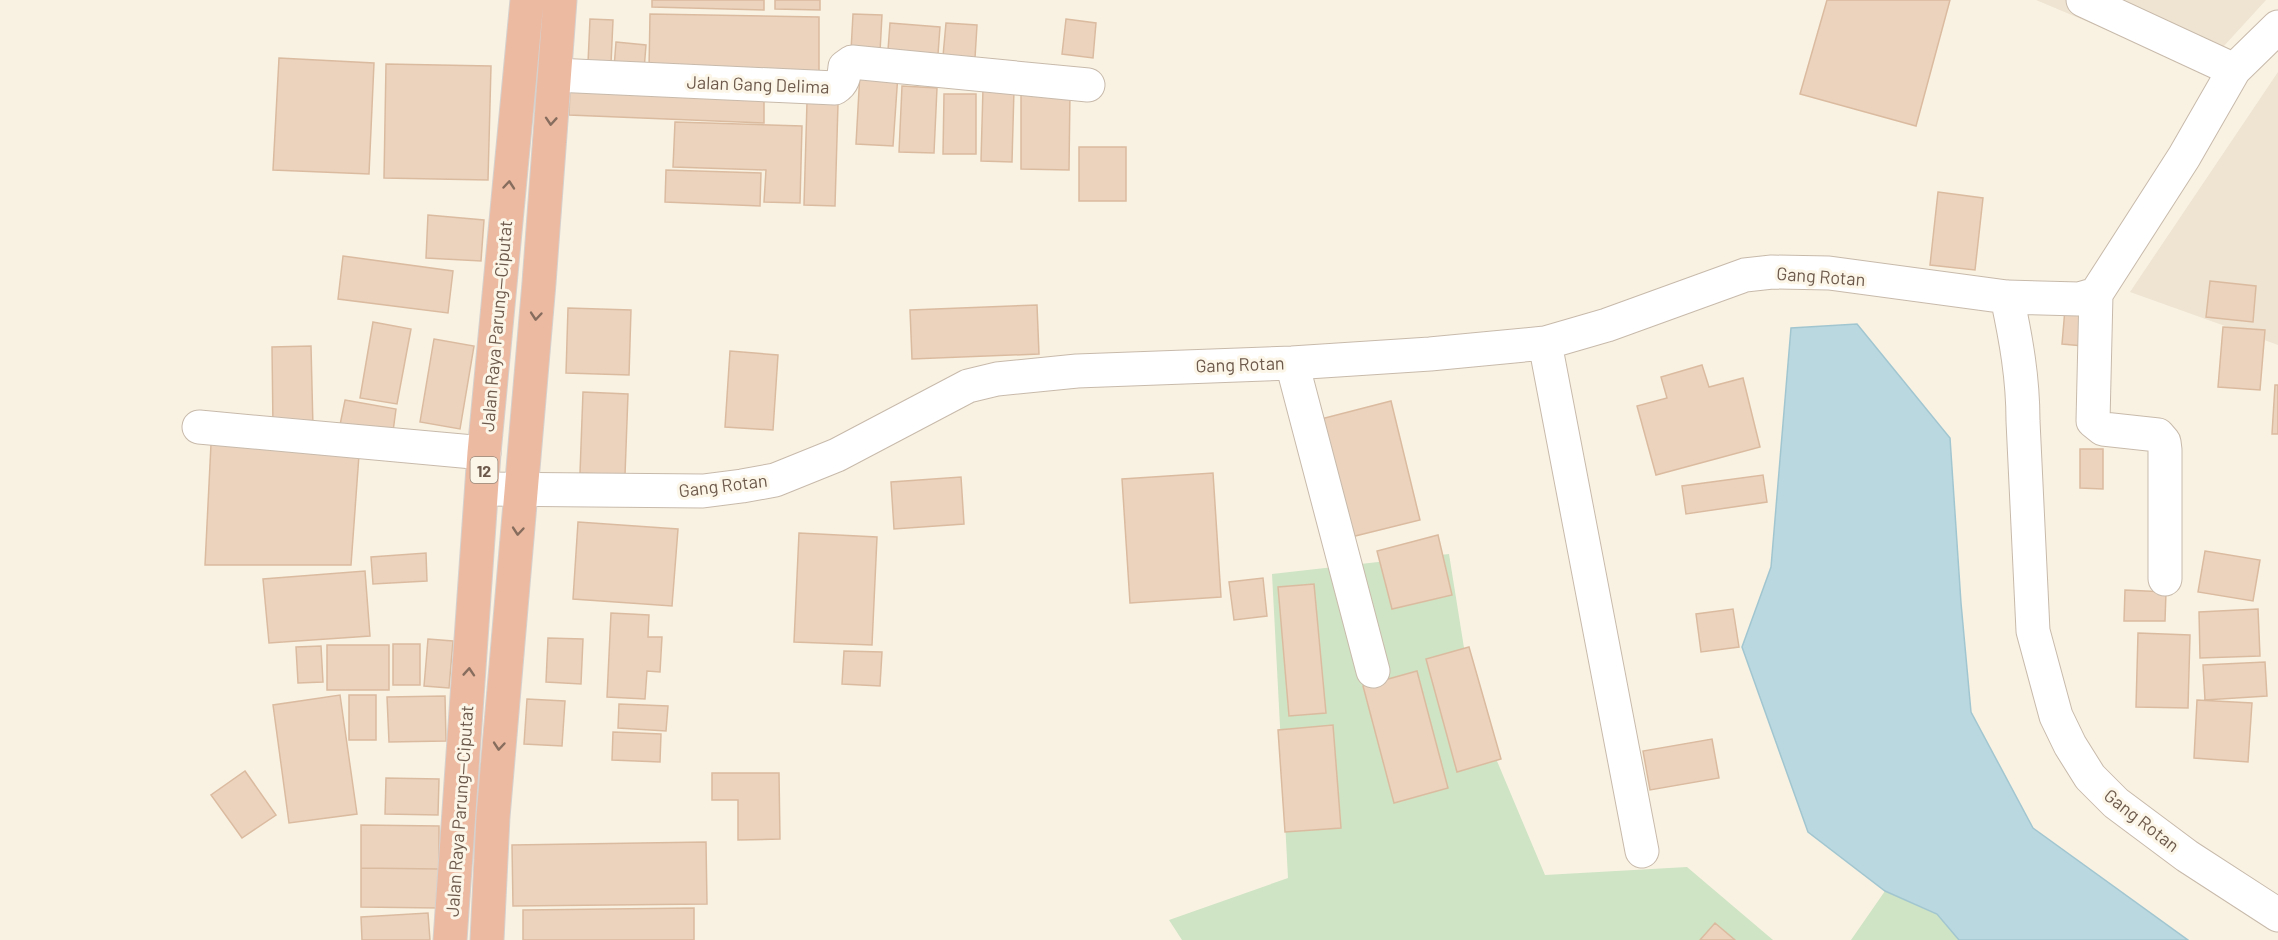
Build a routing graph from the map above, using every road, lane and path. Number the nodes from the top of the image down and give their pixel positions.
1 (527, 0) edge
2 (560, 0) edge
3 (2084, 0) edge
4 (2278, 27) edge
5 (2234, 70) junction
6 (555, 75) junction
7 (1088, 85) dead end
8 (2096, 294) junction
9 (2007, 297) junction
10 (1545, 343) junction
11 (1292, 363) junction
12 (199, 427) dead end
13 (484, 453) junction
14 (483, 489) junction
15 (521, 489) junction
16 (2165, 579) dead end
17 (1373, 671) dead end
18 (1642, 851) dead end
19 (2278, 915) edge
20 (450, 940) edge
21 (488, 940) edge

13 -> 1 highway, Jalan Raya Parung—Ciputat / 12
2 - 6 highway, Jalan Raya Parung—Ciputat / 12
3 - 5 street
4 - 5 street
5 - 8 street
6 - 7 street, Jalan Gang Delima
6 -> 15 highway, Jalan Raya Parung—Ciputat / 12
8 - 9 street, Gang Rotan
8 - 16 street
9 - 10 street, Gang Rotan
9 - 19 street, Gang Rotan
10 - 11 street, Gang Rotan
10 - 18 street
11 - 15 street, Gang Rotan
11 - 17 street
12 - 13 street
13 - 14 highway, Jalan Raya Parung—Ciputat / 12
14 - 15 street, Gang Rotan
20 -> 14 highway, Jalan Raya Parung—Ciputat / 12
15 -> 21 highway, Jalan Raya Parung—Ciputat / 12

